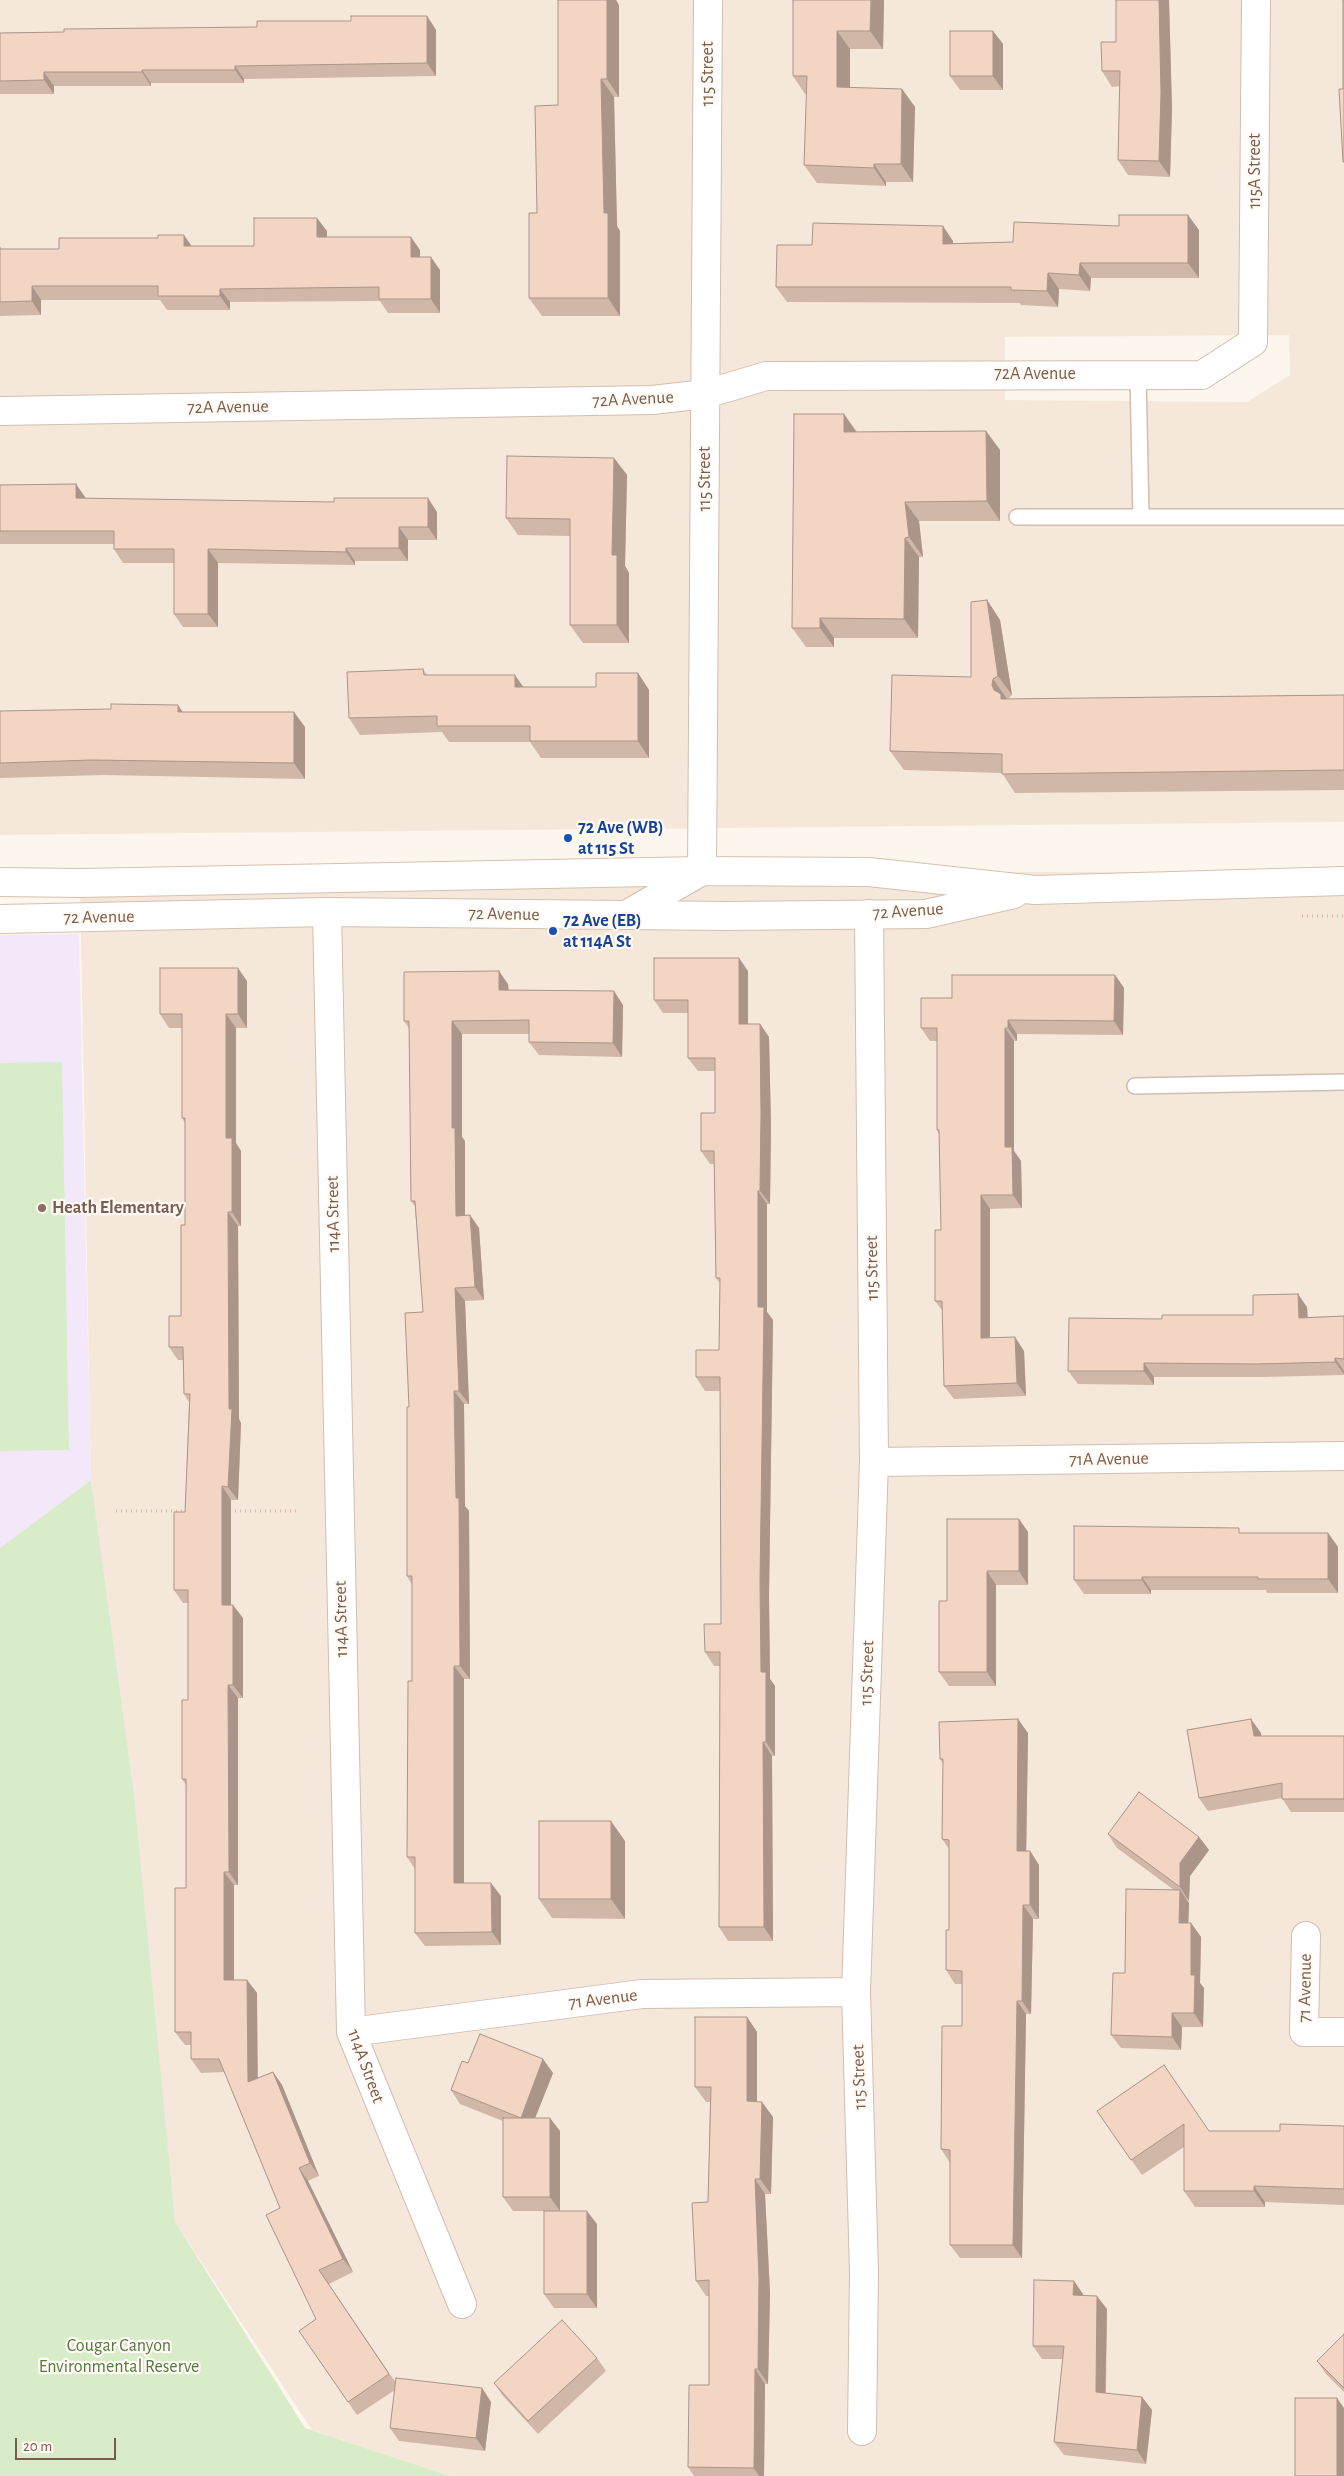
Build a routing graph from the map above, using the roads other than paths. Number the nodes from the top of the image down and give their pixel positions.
1 (708, 0) edge
2 (1256, 0) edge
3 (1253, 342) joint
4 (1138, 374) junction
5 (706, 394) junction
6 (0, 411) edge
7 (1017, 517) dead end
8 (1141, 517) junction
9 (1344, 517) edge
10 (702, 870) junction
11 (1344, 881) edge
12 (0, 882) edge
13 (1035, 890) junction
14 (327, 912) junction
15 (869, 914) junction
16 (626, 915) junction
17 (0, 919) edge
18 (1344, 1082) edge
19 (1135, 1086) dead end
20 (1344, 1456) edge
21 (874, 1462) junction
22 (1306, 1936) dead end
23 (856, 1992) junction
24 (350, 2032) junction
25 (1344, 2032) edge
26 (462, 2304) dead end
27 (862, 2431) dead end

1 - 5 street, 115 Street
2 - 3 street, 115A Street
3 - 4 street, 72A Avenue
4 - 5 street, 72A Avenue
4 - 8 lane
5 - 6 street, 72A Avenue
5 - 10 street, 115 Street
7 - 8 lane
8 - 9 lane
10 - 12 street, 72 Avenue
10 - 13 street, 72 Avenue
10 - 16 street
11 - 13 street, 72 Avenue
13 - 15 street, 72 Avenue
14 - 16 street, 72 Avenue
14 - 17 street, 72 Avenue
14 - 24 street, 114A Street
15 - 16 street, 72 Avenue
15 - 21 street, 115 Street
18 - 19 lane
20 - 21 street, 71A Avenue
21 - 23 street, 115 Street
22 - 25 street, 71 Avenue
23 - 24 street, 71 Avenue
23 - 27 street, 115 Street
24 - 26 street, 114A Street

